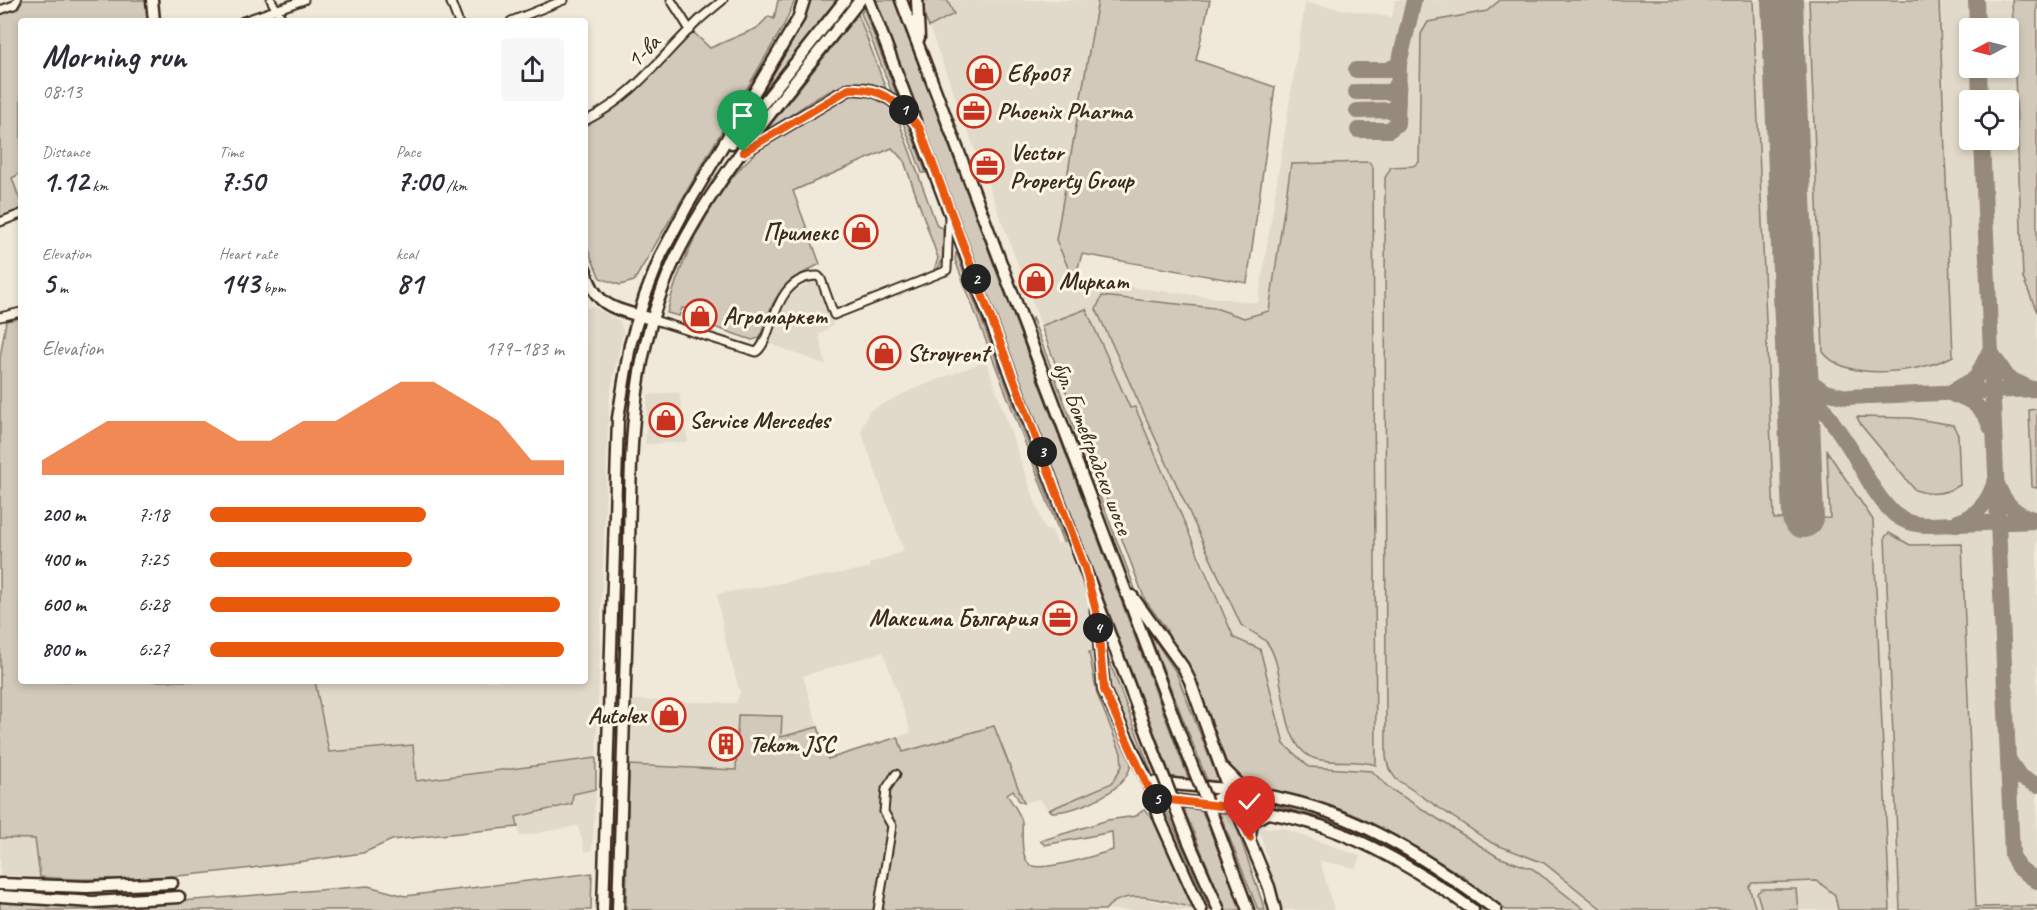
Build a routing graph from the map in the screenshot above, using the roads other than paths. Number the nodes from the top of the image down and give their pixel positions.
1 (17, 0) edge
2 (152, 0) edge
3 (270, 0) edge
4 (304, 0) edge
5 (450, 0) edge
6 (564, 0) edge
7 (671, 0) edge
8 (723, 0) edge
9 (804, 0) edge
10 (845, 0) edge
11 (860, 0) edge
12 (869, 0) edge
13 (901, 0) edge
14 (917, 0) edge
15 (276, 9) junction
16 (0, 10) edge
17 (154, 18) edge
18 (251, 18) edge
19 (280, 18) edge
20 (457, 18) edge
21 (519, 18) edge
22 (690, 30) junction
23 (921, 56) junction
24 (588, 120) edge
25 (919, 127) junction
26 (743, 152) junction
27 (708, 174) junction
28 (950, 210) junction
29 (18, 215) edge
30 (0, 222) edge
31 (588, 281) edge
32 (18, 313) edge
33 (639, 315) junction
34 (0, 316) edge
35 (651, 319) junction
36 (1085, 568) junction
37 (1120, 576) junction
38 (1220, 765) junction
39 (896, 774) dead end
40 (1148, 782) junction
41 (1228, 788) junction
42 (1259, 794) junction
43 (1153, 798) junction
44 (1207, 804) junction
45 (1237, 808) junction
46 (1267, 813) junction
47 (1250, 838) junction
48 (172, 883) dead end
49 (0, 884) edge
50 (0, 896) edge
51 (179, 897) dead end
52 (603, 910) edge
53 (618, 910) edge
54 (878, 910) edge
55 (1201, 910) edge
56 (1219, 910) edge
57 (1248, 910) edge
58 (1275, 910) edge
59 (1473, 910) edge
60 (1496, 910) edge

1 - 16 street
2 - 17 main road
3 - 15 street
4 - 15 street
5 - 20 street
6 - 21 street
7 - 22 street
8 - 22 street, 1-ва
9 - 27 main road
10 - 27 main road
11 - 26 main road
12 - 25 main road, бул. Ботевградско шосе
13 - 23 main road, бул. Ботевградско шосе
14 - 23 main road
15 - 18 street
15 - 19 street
22 - 24 street, 1-ва
23 - 37 main road, бул. Ботевградско шосе
25 - 26 main road
25 - 28 main road, бул. Ботевградско шосе
26 - 35 main road
27 - 33 main road
28 - 35 street
28 - 36 main road, бул. Ботевградско шосе
29 - 30 street
31 - 33 main road
32 - 34 street
33 - 35 main road
33 - 52 main road
35 - 53 main road
36 - 40 main road
36 - 56 main road, бул. Ботевградско шосе, bridge
37 - 38 main road
37 - 57 main road, бул. Ботевградско шосе, bridge
38 - 41 main road
38 - 42 main road
39 - 54 street
40 - 41 main road
40 - 43 main road
41 - 42 main road
41 - 44 main road
41 - 45 main road
42 - 60 main road
43 - 44 main road
43 - 55 main road
44 - 45 main road
45 - 46 main road
45 - 47 main road
46 - 47 main road
46 - 59 main road
47 - 58 main road
48 - 49 main road
50 - 51 main road

